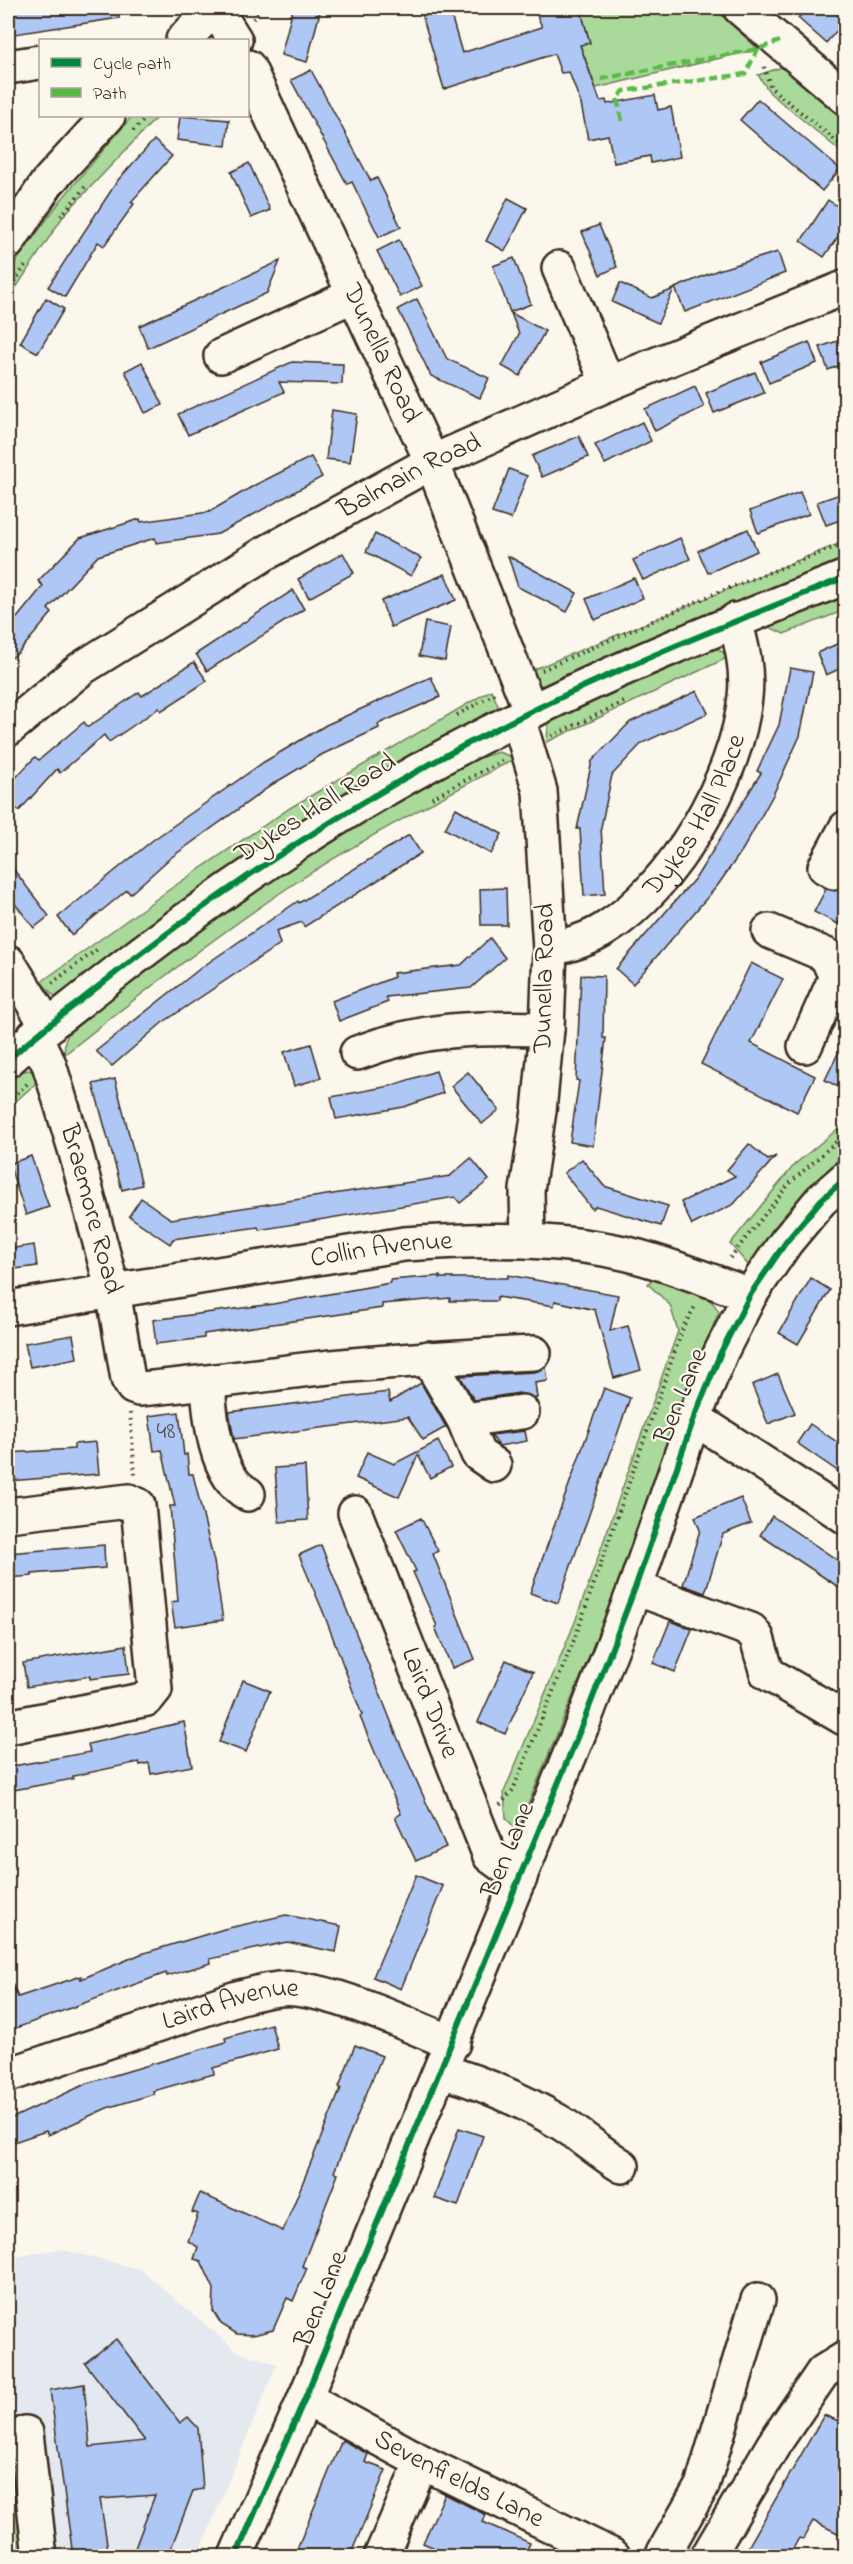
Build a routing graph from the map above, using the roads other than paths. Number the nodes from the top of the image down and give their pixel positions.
1 (215, 8) edge
2 (740, 8) edge
3 (184, 39) edge
4 (234, 39) edge
5 (39, 62) edge
6 (8, 67) edge
7 (249, 69) edge
8 (846, 98) edge
9 (119, 126) edge
10 (17, 254) edge
11 (559, 268) dead end
12 (846, 288) edge
13 (354, 295) junction
14 (221, 356) dead end
15 (608, 384) junction
16 (432, 462) junction
17 (846, 577) edge
18 (735, 620) junction
19 (525, 726) junction
20 (8, 729) edge
21 (846, 828) edge
22 (834, 872) dead end
23 (769, 931) dead end
24 (550, 949) junction
25 (8, 962) edge
26 (841, 979) edge
27 (547, 1029) junction
28 (44, 1042) junction
29 (805, 1046) dead end
30 (357, 1053) dead end
31 (8, 1060) edge
32 (846, 1178) edge
33 (528, 1241) junction
34 (113, 1291) junction
35 (750, 1294) junction
36 (8, 1308) edge
37 (534, 1353) dead end
38 (428, 1358) junction
39 (208, 1384) junction
40 (522, 1412) dead end
41 (694, 1418) junction
42 (464, 1420) junction
43 (494, 1465) dead end
44 (248, 1494) dead end
45 (355, 1514) dead end
46 (8, 1515) edge
47 (846, 1517) edge
48 (635, 1588) junction
49 (844, 1718) dead end
50 (8, 1727) edge
51 (520, 1878) junction
52 (447, 2057) junction
53 (8, 2075) edge
54 (622, 2166) dead end
55 (758, 2300) dead end
56 (846, 2358) edge
57 (305, 2398) junction
58 (26, 2433) dead end
59 (422, 2462) junction
60 (583, 2549) edge
61 (37, 2556) edge
62 (236, 2556) edge
63 (381, 2556) edge
64 (613, 2556) edge
65 (662, 2556) edge
66 (708, 2556) edge

1 - 3 street
1 - 4 street
2 - 8 street
5 - 6 street
7 - 13 street, Dunella Road
9 - 10 street
11 - 15 street
12 - 15 street, Balmain Road
13 - 14 street
13 - 16 street, Dunella Road
15 - 16 street, Balmain Road
16 - 19 street, Dunella Road
16 - 20 street, Balmain Road
17 - 18 street, Dykes Hall Road
18 - 19 street, Dykes Hall Road
18 - 24 street, Dykes Hall Place
19 - 24 street, Dunella Road
19 - 28 street, Dykes Hall Road
21 - 22 street
23 - 26 street
24 - 27 street, Dunella Road
25 - 28 street, Braemore Road
26 - 29 street
27 - 30 street
27 - 33 street, Dunella Road
28 - 31 street, Dykes Hall Road
28 - 34 street, Braemore Road
32 - 35 street, Ben Lane
33 - 34 street, Collin Avenue
33 - 35 street, Collin Avenue
34 - 36 street, Collin Avenue
34 - 39 street, Braemore Road
35 - 41 street, Ben Lane
37 - 38 street
38 - 39 street
38 - 42 street
39 - 44 street
40 - 42 street
41 - 47 street
41 - 48 street, Ben Lane
42 - 43 street
45 - 51 street, Laird Drive
46 - 50 street
48 - 49 street
48 - 51 street, Ben Lane
51 - 52 street, Ben Lane
52 - 53 street, Laird Avenue
52 - 54 street, Laird Avenue
52 - 57 street, Ben Lane
55 - 65 street
56 - 66 street
57 - 59 street, Sevenfields Lane
57 - 62 street, Ben Lane
58 - 61 street
59 - 60 street, Sevenfields Lane
59 - 63 street
60 - 64 street, Sevenfields Lane

